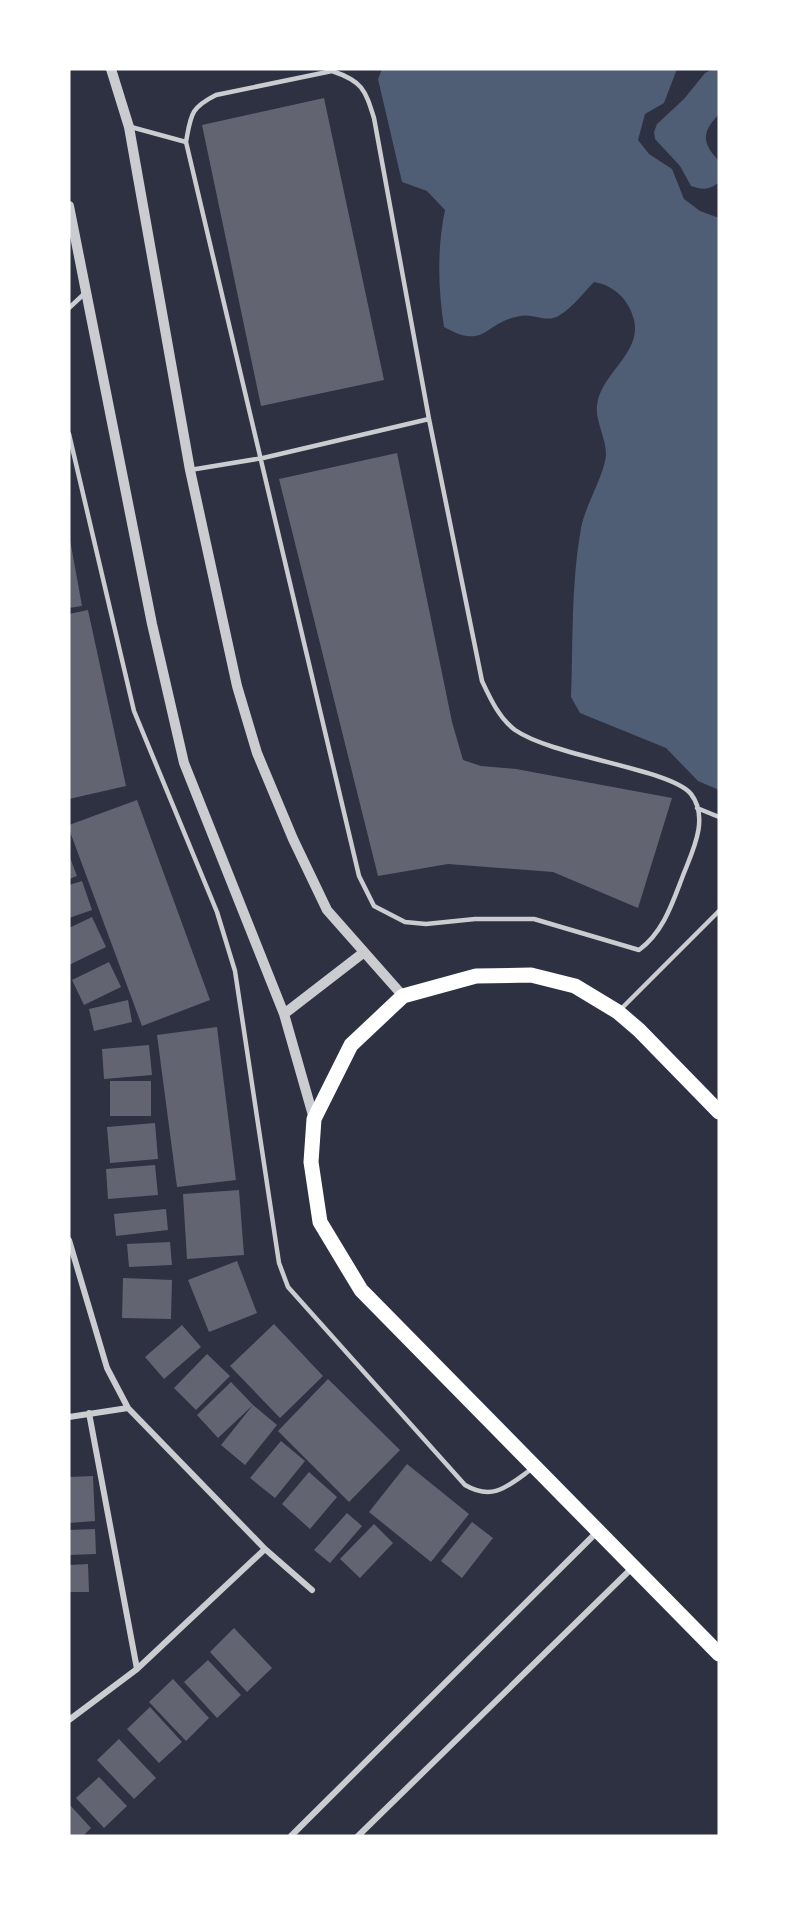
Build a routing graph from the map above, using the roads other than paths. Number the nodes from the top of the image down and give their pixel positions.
1 (111, 69) edge
2 (129, 127) junction
3 (186, 142) junction
4 (69, 206) edge
5 (88, 291) junction
6 (69, 308) edge
7 (429, 419) junction
8 (69, 434) edge
9 (263, 458) junction
10 (190, 470) junction
11 (698, 808) junction
12 (719, 817) edge
13 (719, 911) edge
14 (363, 953) junction
15 (403, 996) junction
16 (618, 1012) junction
17 (284, 1014) junction
18 (719, 1112) edge
19 (314, 1119) junction
20 (69, 1240) edge
21 (128, 1408) junction
22 (89, 1413) junction
23 (69, 1418) edge
24 (535, 1467) junction
25 (597, 1531) junction
26 (265, 1549) junction
27 (633, 1567) junction
28 (312, 1590) dead end
29 (719, 1654) edge
30 (137, 1669) junction
31 (69, 1720) edge
32 (291, 1836) edge
33 (358, 1836) edge

1 - 2 street
2 - 3 lane
2 - 10 street
3 - 7 lane
3 - 9 lane
4 - 5 street
5 - 6 lane
5 - 17 street
7 - 9 lane
7 - 11 lane
8 - 24 lane
9 - 10 lane
9 - 11 lane
10 - 14 street
11 - 12 lane
13 - 16 lane
14 - 15 street
14 - 17 street
15 - 16 main road
15 - 19 main road
16 - 18 main road
17 - 19 street
19 - 24 main road
20 - 21 street
21 - 22 street
21 - 26 street
22 - 23 street
22 - 30 street
24 - 25 main road
25 - 27 main road
25 - 32 street
26 - 28 street
26 - 30 street
27 - 29 main road
27 - 33 street
30 - 31 street

